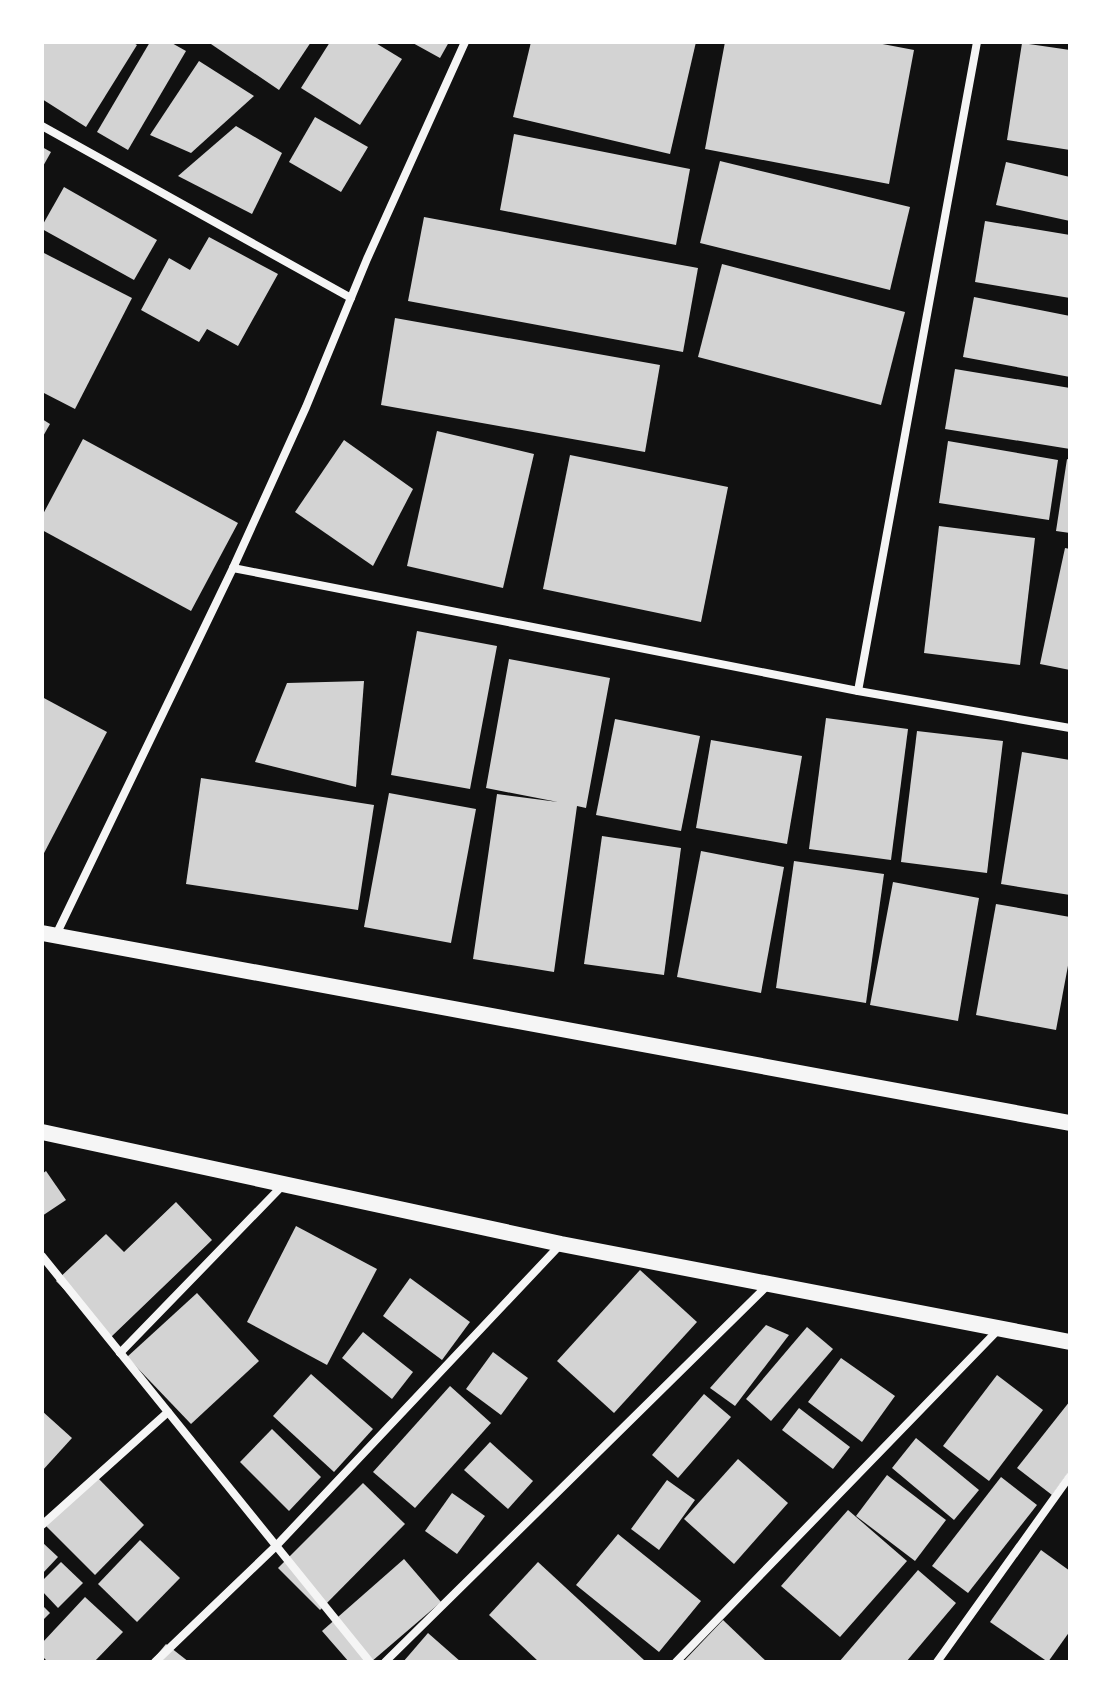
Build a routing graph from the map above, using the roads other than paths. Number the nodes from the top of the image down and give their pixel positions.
1 (465, 42) edge
2 (977, 42) edge
3 (42, 126) edge
4 (351, 298) junction
5 (233, 568) junction
6 (858, 691) junction
7 (1070, 728) edge
8 (49, 934) edge
9 (1070, 1123) edge
10 (42, 1132) edge
11 (285, 1184) junction
12 (561, 1244) junction
13 (42, 1256) edge
14 (769, 1284) junction
15 (1000, 1328) junction
16 (1070, 1342) edge
17 (120, 1353) junction
18 (168, 1412) junction
19 (1070, 1476) edge
20 (42, 1525) edge
21 (276, 1546) junction
22 (155, 1662) edge
23 (370, 1662) edge
24 (385, 1662) edge
25 (676, 1662) edge
26 (937, 1662) edge

1 - 4 street
2 - 6 street
3 - 4 street
4 - 5 street
5 - 6 street
5 - 8 street
6 - 7 street
8 - 9 main road
10 - 11 main road
11 - 12 main road
11 - 17 street
12 - 14 main road
12 - 21 street
13 - 17 street
14 - 15 main road
14 - 24 street
15 - 16 main road
15 - 25 street
17 - 18 street
18 - 20 street
18 - 21 street
19 - 26 street
21 - 22 street
21 - 23 street

